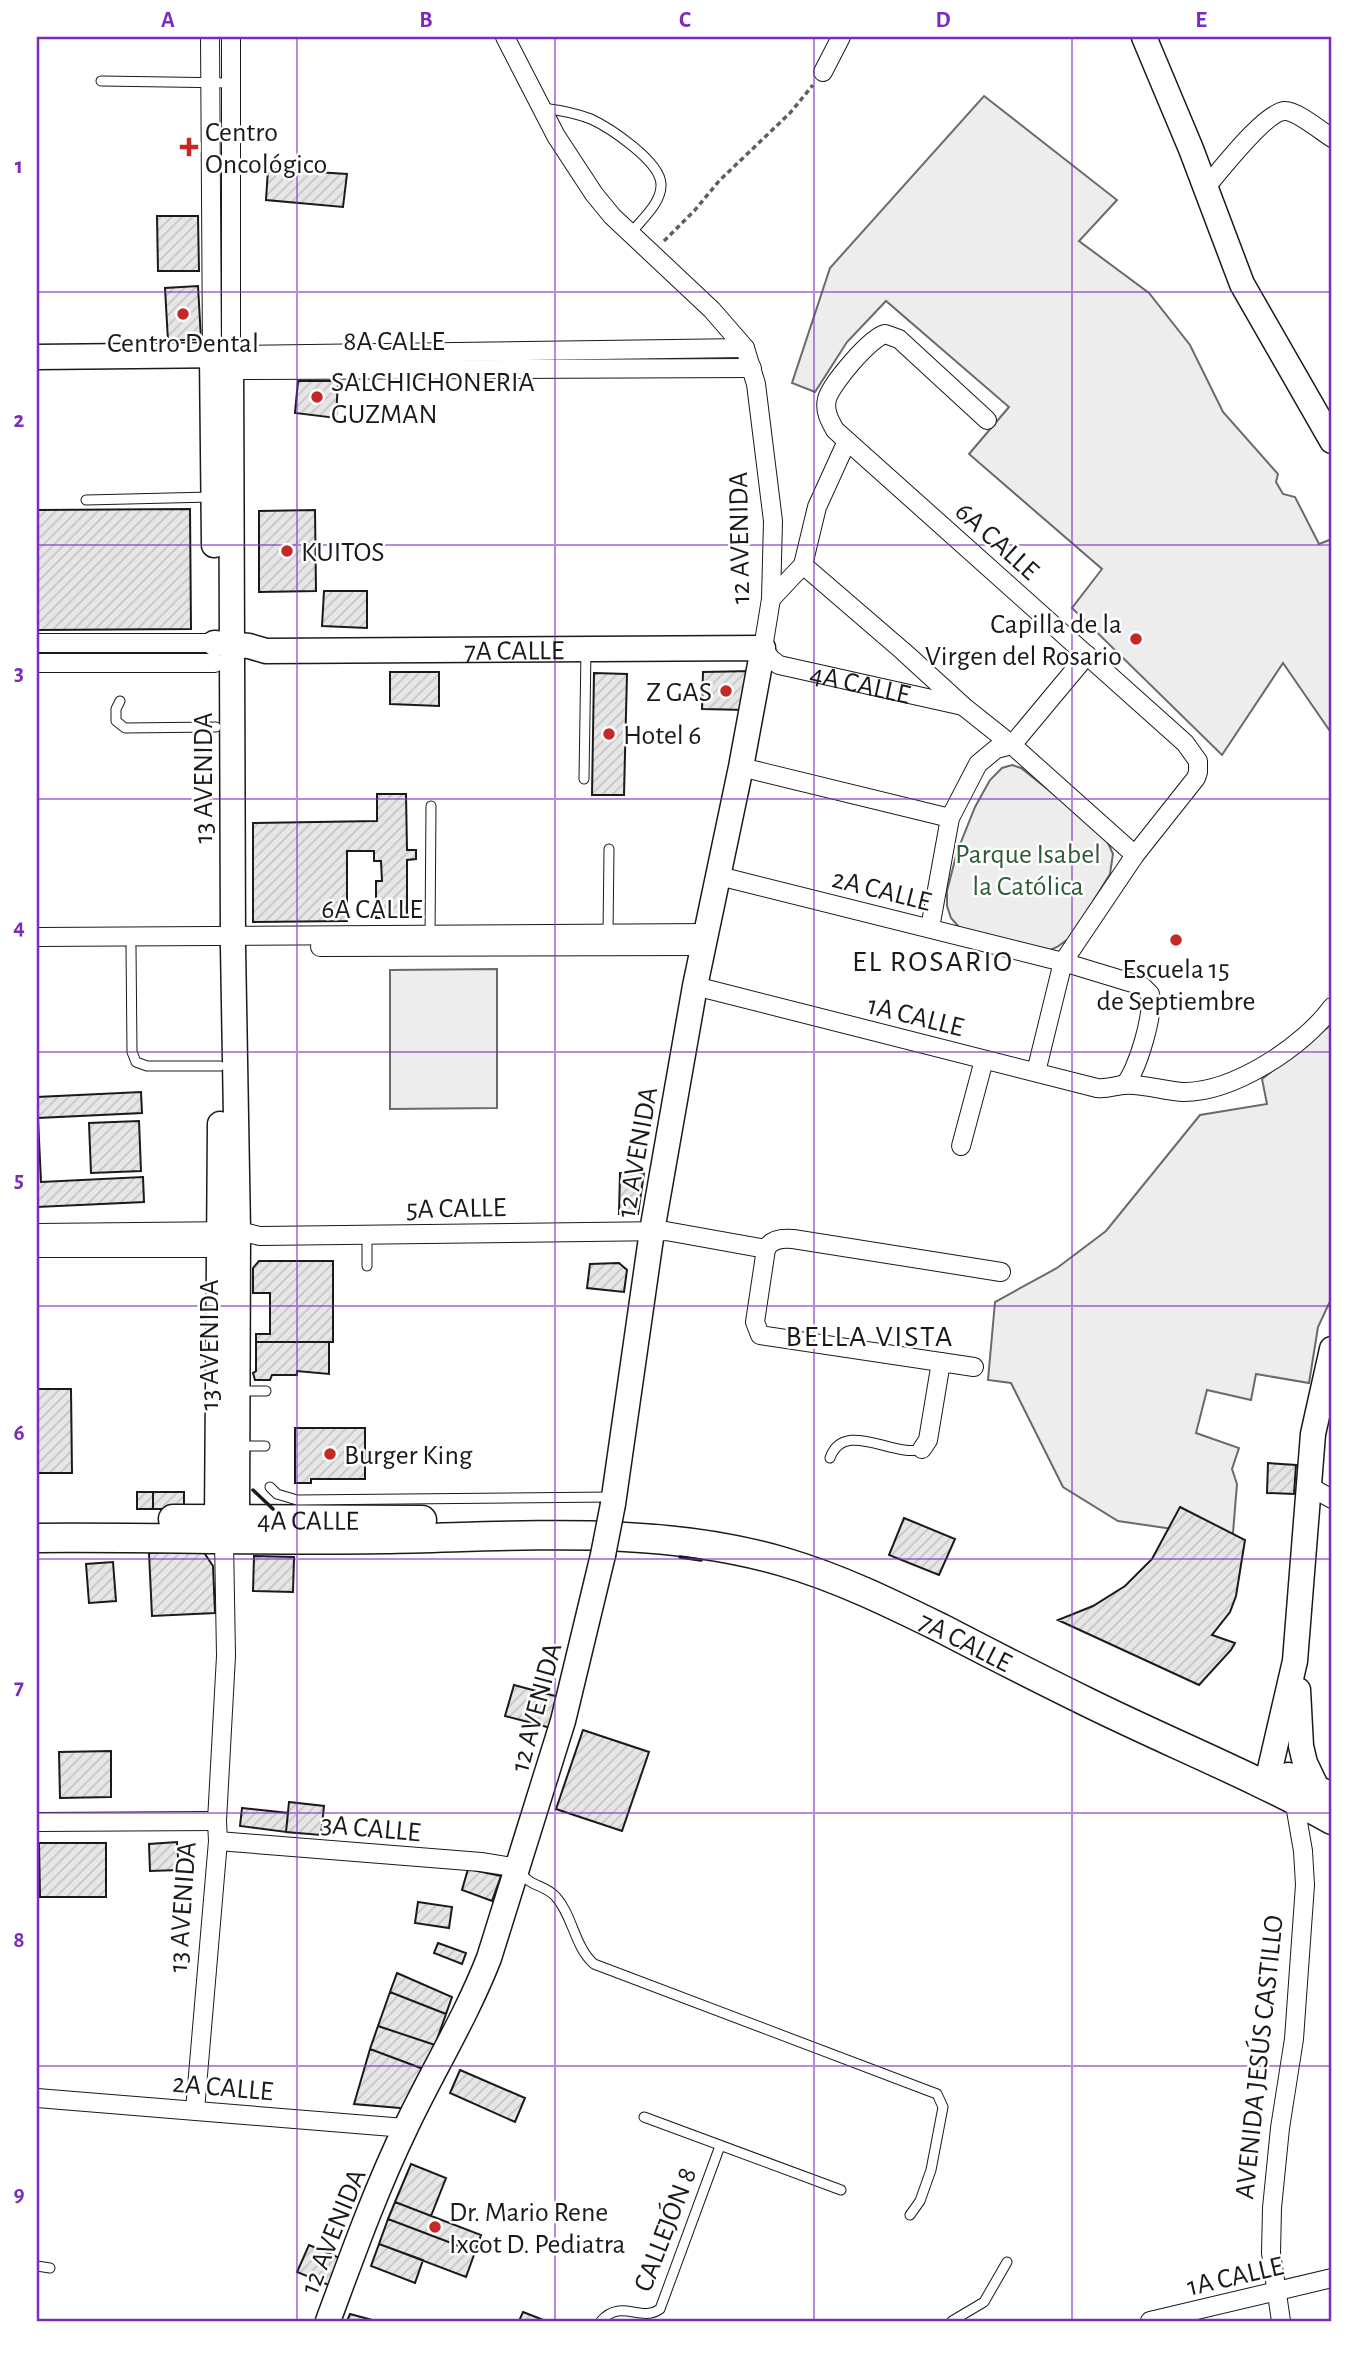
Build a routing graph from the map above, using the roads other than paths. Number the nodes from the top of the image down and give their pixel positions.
1 (210, 37) edge
2 (231, 37) edge
3 (505, 37) edge
4 (841, 37) edge
5 (1144, 37) edge
6 (822, 72) road end
7 (101, 81) dead end
8 (210, 82) junction
9 (232, 83) junction
10 (543, 108) junction
11 (1332, 138) edge
12 (1206, 187) junction
13 (630, 234) junction
14 (745, 348) junction
15 (37, 356) edge
16 (221, 363) junction
17 (752, 368) junction
18 (37, 370) edge
19 (987, 420) dead end
20 (1332, 440) edge
21 (847, 441) junction
22 (214, 497) junction
23 (86, 500) dead end
24 (803, 565) junction
25 (771, 600) junction
26 (37, 643) edge
27 (763, 648) junction
28 (586, 649) junction
29 (223, 653) junction
30 (1087, 655) junction
31 (37, 663) edge
32 (120, 701) dead end
33 (963, 706) junction
34 (216, 727) junction
35 (1012, 745) junction
36 (741, 767) junction
37 (584, 779) dead end
38 (430, 806) dead end
39 (950, 817) junction
40 (609, 849) dead end
41 (1135, 855) junction
42 (719, 876) junction
43 (930, 928) junction
44 (608, 933) junction
45 (37, 937) edge
46 (535, 940) junction
47 (705, 940) junction
48 (430, 941) junction
49 (225, 942) junction
50 (131, 947) junction
51 (37, 948) edge
52 (1063, 962) junction
53 (695, 986) junction
54 (1332, 1007) edge
55 (984, 1060) junction
56 (220, 1066) junction
57 (1036, 1072) junction
58 (1124, 1085) junction
59 (961, 1146) dead end
60 (652, 1231) junction
61 (37, 1233) edge
62 (367, 1234) junction
63 (235, 1239) junction
64 (37, 1248) edge
65 (766, 1249) junction
66 (367, 1265) dead end
67 (1001, 1272) dead end
68 (1332, 1349) edge
69 (941, 1363) junction
70 (974, 1367) dead end
71 (238, 1391) junction
72 (266, 1391) dead end
73 (237, 1446) junction
74 (265, 1446) dead end
75 (922, 1449) joint
76 (830, 1458) dead end
77 (1307, 1485) junction
78 (270, 1487) dead end
79 (1332, 1499) edge
80 (614, 1501) junction
81 (37, 1520) edge
82 (226, 1526) junction
83 (579, 1528) junction
84 (37, 1538) edge
85 (1295, 1661) junction
86 (1270, 1769) junction
87 (1315, 1796) edge
88 (1332, 1820) edge
89 (216, 1821) junction
90 (37, 1822) edge
91 (218, 1841) junction
92 (519, 1868) junction
93 (37, 2098) edge
94 (195, 2110) junction
95 (644, 2117) dead end
96 (405, 2128) junction
97 (720, 2146) junction
98 (841, 2190) dead end
99 (911, 2215) dead end
100 (1007, 2262) dead end
101 (37, 2266) edge
102 (50, 2268) dead end
103 (1332, 2278) edge
104 (1276, 2293) junction
105 (328, 2321) edge
106 (601, 2321) edge
107 (952, 2321) edge
108 (1150, 2321) edge
109 (1281, 2321) edge

1 - 8 street, 13 AVENIDA
2 - 9 street, 13 AVENIDA
3 - 10 street, 12 AVENIDA
4 - 6 street
5 - 12 street
7 - 8 lane
8 - 9 lane
8 - 16 street, 13 AVENIDA
9 - 16 street, 13 AVENIDA
10 - 13 street, 12 AVENIDA
10 - 13 lane
11 - 12 street
12 - 20 street
13 - 14 street, 12 AVENIDA
14 - 16 street, 8A CALLE
14 - 17 street, 12 AVENIDA
15 - 16 street, 8A CALLE
16 - 17 street, 8A CALLE
16 - 18 street, 8A CALLE
16 - 22 street, 13 AVENIDA
16 - 29 street, 13 AVENIDA
17 - 25 street, 12 AVENIDA
19 - 21 street, 6A CALLE
21 - 24 street
21 - 30 street, 6A CALLE
22 - 23 lane
22 - 29 street, 13 AVENIDA
24 - 25 street
24 - 33 street
25 - 27 street, 12 AVENIDA
26 - 29 street, 7A CALLE
27 - 28 street, 7A CALLE
27 - 33 street, 4A CALLE
27 - 36 street, 12 AVENIDA
28 - 29 street, 7A CALLE
28 - 37 lane
29 - 31 street, 7A CALLE
29 - 34 street, 13 AVENIDA
29 - 49 street, 13 AVENIDA
30 - 35 street
30 - 41 street, 6A CALLE
32 - 34 lane
33 - 35 street
34 - 49 street, 13 AVENIDA
35 - 39 street
35 - 41 street
36 - 39 street
36 - 42 street, 12 AVENIDA
38 - 48 lane
39 - 43 street
40 - 44 lane
41 - 52 street
42 - 43 street, 2A CALLE
42 - 47 street, 12 AVENIDA
43 - 52 street, 2A CALLE
44 - 46 street, 6A CALLE
44 - 47 street, 6A CALLE
45 - 49 street, 6A CALLE
46 - 47 street, 6A CALLE
46 - 48 street, 6A CALLE
47 - 53 street, 12 AVENIDA
48 - 49 street, 6A CALLE
49 - 50 street, 6A CALLE
49 - 56 street, 13 AVENIDA
49 - 63 street, 13 AVENIDA
50 - 51 street, 6A CALLE
50 - 56 lane
52 - 57 street
52 - 58 street, 2A CALLE
53 - 55 street, 1A CALLE
53 - 60 street, 12 AVENIDA
54 - 58 street, 1A CALLE
55 - 57 street, 1A CALLE
55 - 59 street
56 - 63 street, 13 AVENIDA
57 - 58 street, 1A CALLE
60 - 62 street, 5A CALLE
60 - 65 street, 5A CALLE
60 - 80 street, 12 AVENIDA
61 - 63 street, 5A CALLE
62 - 63 street, 5A CALLE
62 - 66 lane
63 - 64 street, 5A CALLE
63 - 71 street, 13 AVENIDA
63 - 82 street, 13 AVENIDA
65 - 67 street
65 - 69 street
68 - 77 street, AVENIDA JESÚS CASTILLO
69 - 70 street
69 - 75 street
71 - 72 lane
71 - 73 street, 13 AVENIDA
73 - 74 lane
73 - 82 street, 13 AVENIDA
75 - 76 lane
77 - 79 street
77 - 85 street, AVENIDA JESÚS CASTILLO
78 - 80 lane
80 - 92 street, 12 AVENIDA, bridge
81 - 82 main road, 4A CALLE
82 - 83 main road, 4A CALLE
82 - 84 main road, 4A CALLE
82 - 89 street, 13 AVENIDA
83 - 86 main road, 7A CALLE
83 - 87 main road, 7A CALLE
85 - 86 street, AVENIDA JESÚS CASTILLO
85 - 87 street, AVENIDA JESÚS CASTILLO
86 - 87 main road, 7A CALLE
87 - 88 main road, 7A CALLE
87 - 104 street, AVENIDA JESÚS CASTILLO
89 - 90 street
89 - 91 street, 13 AVENIDA
91 - 92 street, 3A CALLE
91 - 94 street, 13 AVENIDA
92 - 96 street, 12 AVENIDA
92 - 99 lane
93 - 94 street, 2A CALLE
94 - 96 street, 2A CALLE
95 - 97 lane
96 - 105 street, 12 AVENIDA
97 - 98 lane
97 - 106 lane, CALLEJÓN 8
100 - 107 lane
101 - 102 lane
103 - 104 street, 1A CALLE
104 - 108 street, 1A CALLE
104 - 109 street, AVENIDA JESÚS CASTILLO

